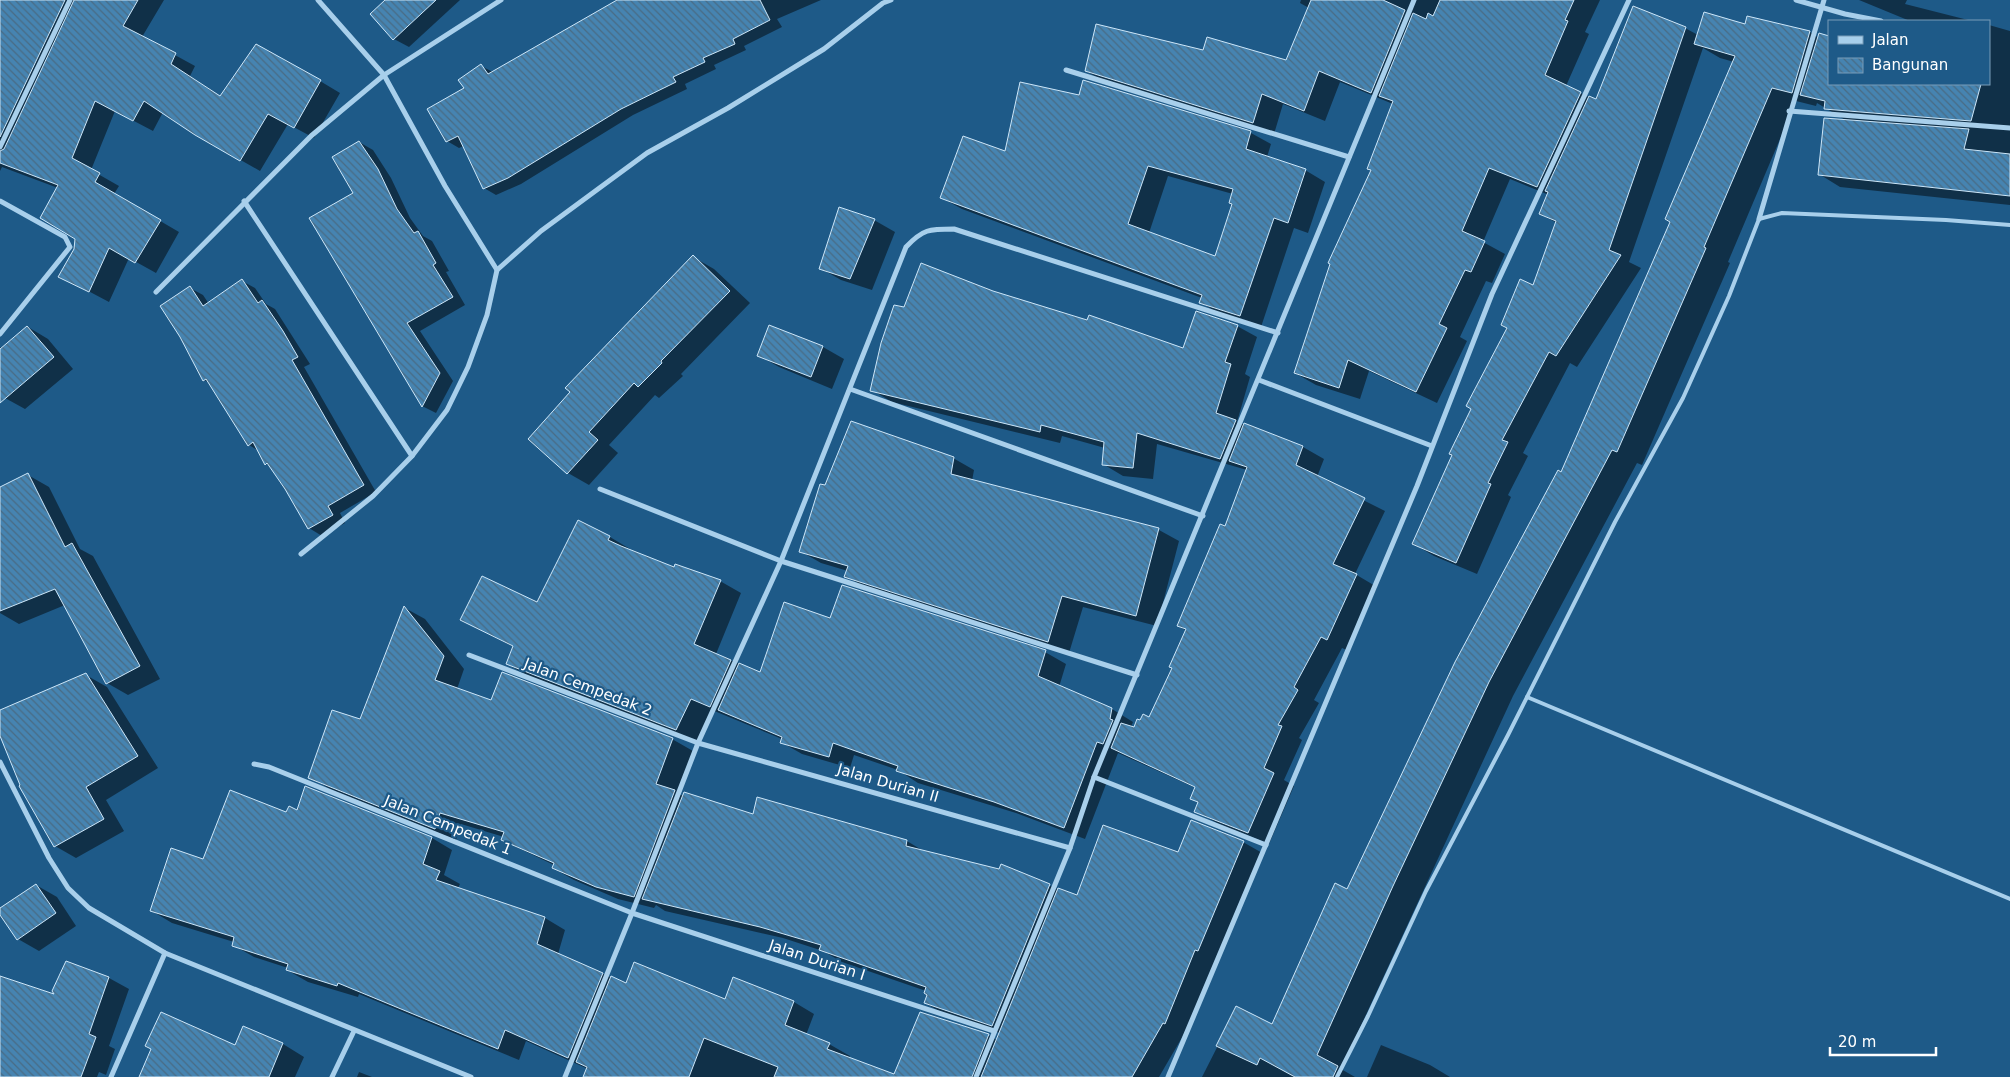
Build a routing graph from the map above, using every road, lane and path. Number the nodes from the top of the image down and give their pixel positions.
1 (70, 0) edge
2 (318, 0) edge
3 (501, 0) edge
4 (891, 0) edge
5 (1414, 0) edge
6 (1629, 0) edge
7 (1796, 0) edge
8 (1824, 0) edge
9 (883, 1) edge
10 (1822, 8) junction
11 (1876, 20) edge
12 (1066, 70) dead end
13 (384, 75) junction
14 (1790, 112) junction
15 (2010, 128) edge
16 (0, 147) edge
17 (1349, 157) junction
18 (0, 201) edge
19 (244, 201) junction
20 (1759, 218) junction
21 (2010, 225) edge
22 (497, 270) junction
23 (156, 292) dead end
24 (1278, 333) junction
25 (0, 334) edge
26 (1259, 380) junction
27 (850, 389) junction
28 (1432, 446) junction
29 (412, 456) junction
30 (600, 489) dead end
31 (1203, 516) junction
32 (301, 554) dead end
33 (781, 561) junction
34 (468, 655) dead end
35 (1137, 675) junction
36 (1527, 697) junction
37 (698, 743) junction
38 (0, 762) edge
39 (254, 764) dead end
40 (1094, 777) junction
41 (1266, 845) junction
42 (1070, 848) junction
43 (2010, 899) edge
44 (632, 913) junction
45 (165, 953) junction
46 (354, 1031) junction
47 (994, 1031) junction
48 (110, 1077) edge
49 (332, 1077) edge
50 (471, 1077) edge
51 (565, 1077) edge
52 (976, 1077) edge
53 (1168, 1077) edge
54 (1337, 1077) edge

1 - 16 street
2 - 13 street
3 - 13 street
4 - 9 street
5 - 17 street
6 - 28 street
7 - 10 street
8 - 10 street
9 - 22 street
10 - 11 street
10 - 14 street
12 - 17 street
13 - 19 street
13 - 22 street
14 - 15 street
14 - 20 street
17 - 24 street
18 - 25 street
19 - 23 street
19 - 29 street
20 - 21 lane
20 - 36 lane
22 - 29 street
24 - 26 street
24 - 27 street
26 - 28 street
26 - 31 street
27 - 31 street
27 - 33 street
28 - 41 street
29 - 32 street
30 - 33 street
31 - 35 street
33 - 35 street
33 - 37 street
34 - 37 street, Jalan Cempedak 2
35 - 40 street
36 - 43 lane
36 - 54 lane
37 - 42 street, Jalan Durian II
37 - 44 street
38 - 45 street
39 - 44 street, Jalan Cempedak 1
40 - 41 street
40 - 42 street
41 - 53 street
42 - 47 street
44 - 47 street, Jalan Durian I
44 - 51 street
45 - 46 street
45 - 48 street
46 - 49 street
46 - 50 street
47 - 52 street

